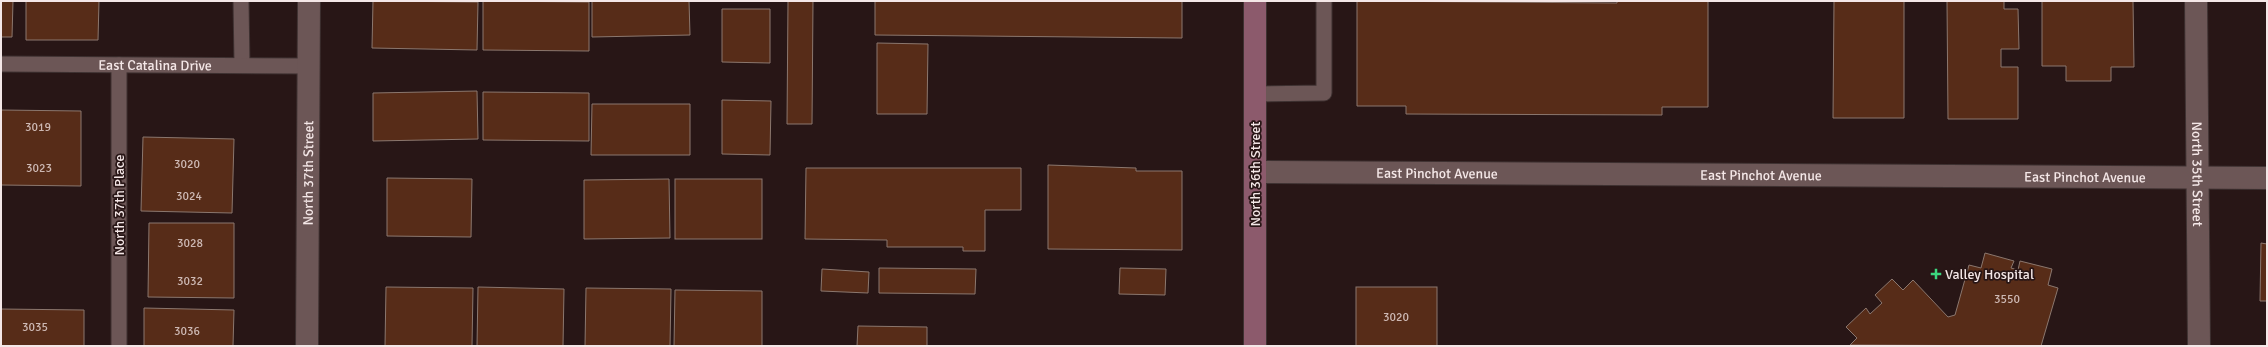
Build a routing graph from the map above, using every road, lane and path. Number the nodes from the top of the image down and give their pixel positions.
1 (241, 1) edge
2 (308, 1) edge
3 (1255, 1) edge
4 (1324, 1) edge
5 (2196, 1) edge
6 (1, 64) edge
7 (119, 65) junction
8 (242, 65) junction
9 (308, 66) junction
10 (1255, 94) junction
11 (1255, 172) junction
12 (2198, 178) junction
13 (2267, 178) edge
14 (119, 346) edge
15 (307, 346) edge
16 (1255, 346) edge
17 (2199, 346) edge

1 - 8 lane
2 - 9 street, North 37th Street
3 - 10 main road, North 36th Street
4 - 10 lane
5 - 12 street, North 35th Street
6 - 7 lane, East Catalina Drive
7 - 8 lane, East Catalina Drive
7 - 14 lane, North 37th Place
8 - 9 lane, East Catalina Drive
9 - 15 street, North 37th Street
10 - 11 main road, North 36th Street
11 - 12 street, East Pinchot Avenue
11 - 16 main road, North 36th Street
12 - 13 street, East Pinchot Avenue
12 - 17 street, North 35th Street

